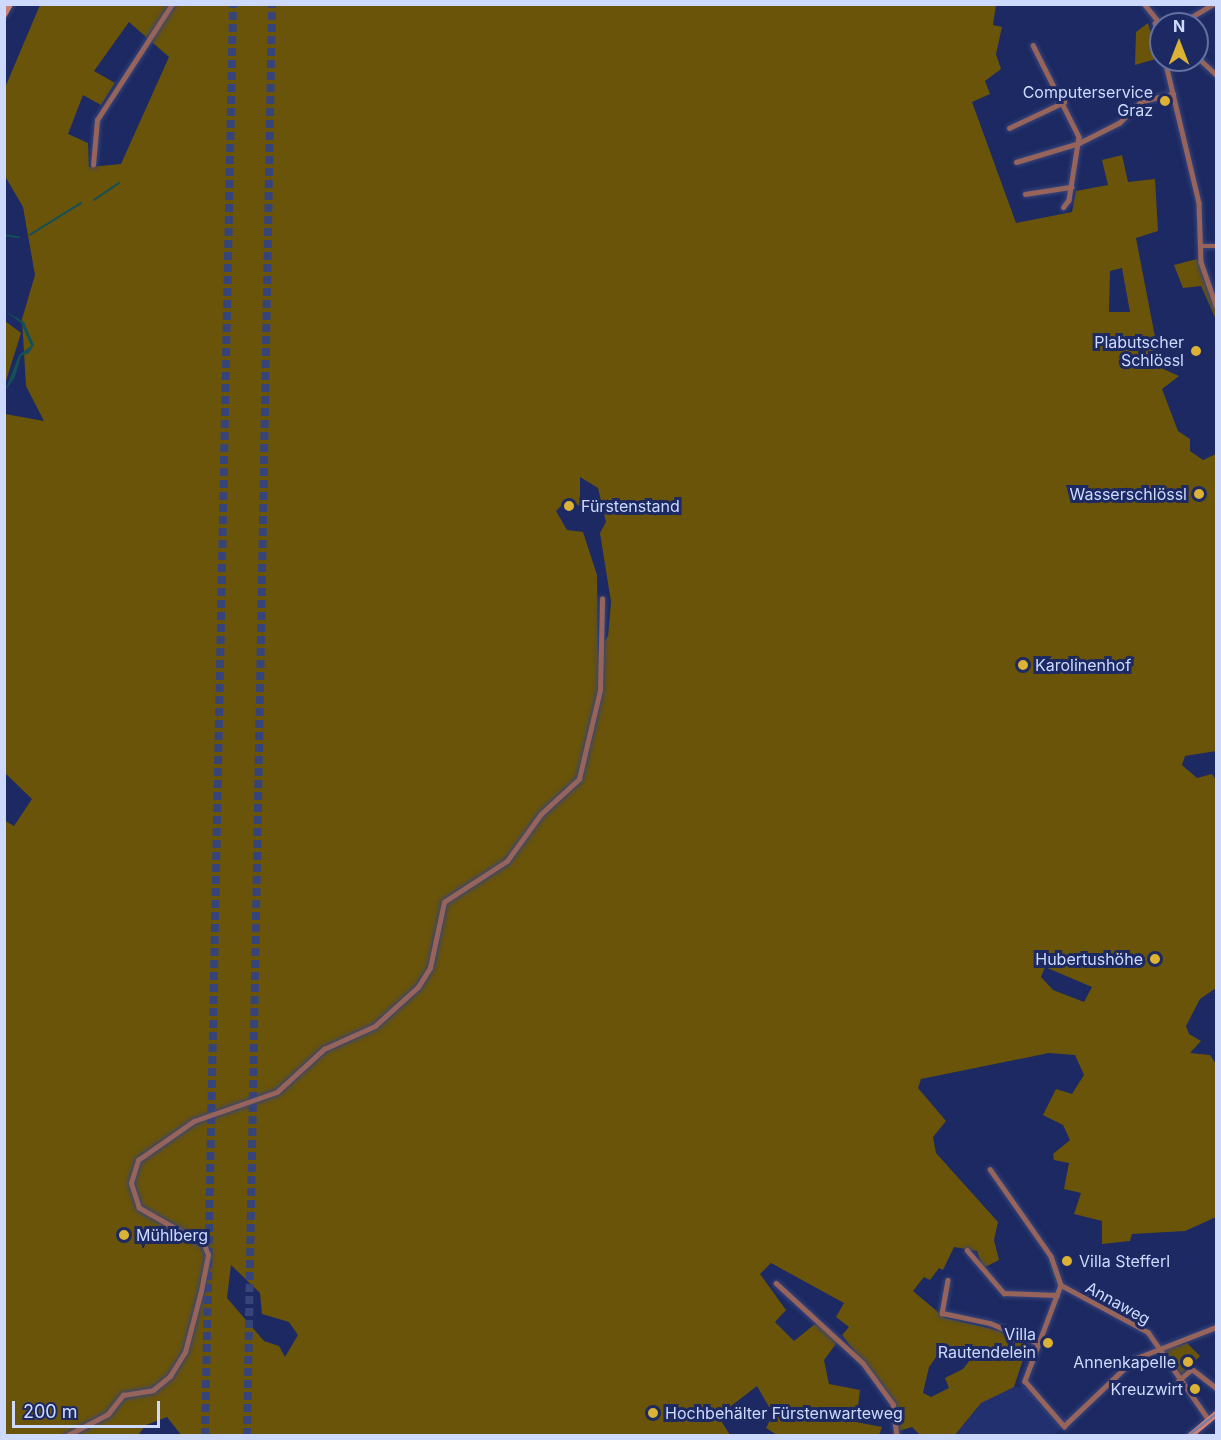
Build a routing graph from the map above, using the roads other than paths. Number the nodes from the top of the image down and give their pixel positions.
1 (10, 4) edge
2 (172, 4) edge
3 (1213, 4) edge
4 (1200, 12) edge
5 (4, 15) edge
6 (1033, 45) dead end
7 (1168, 72) edge
8 (1173, 94) junction
9 (1064, 102) junction
10 (1009, 128) dead end
11 (1079, 143) junction
12 (1016, 162) dead end
13 (93, 165) dead end
14 (1071, 187) junction
15 (1025, 194) dead end
16 (1064, 207) dead end
17 (1200, 246) junction
18 (1216, 246) edge
19 (1216, 305) edge
20 (602, 599) dead end
21 (990, 1168) dead end
22 (967, 1250) dead end
23 (948, 1280) dead end
24 (776, 1283) dead end
25 (1061, 1285) junction
26 (1057, 1295) junction
27 (1216, 1328) edge
28 (1035, 1342) junction
29 (1158, 1348) junction
30 (1178, 1381) junction
31 (1216, 1388) edge
32 (1216, 1414) edge
33 (1209, 1420) junction
34 (66, 1436) edge
35 (897, 1436) edge
36 (1190, 1436) edge

1 - 5 main road
2 - 13 street
3 - 4 street
6 - 9 street
7 - 8 street
8 - 11 street
8 - 17 street
9 - 10 street
9 - 11 street
11 - 12 street
11 - 14 street
14 - 15 street
14 - 16 street
17 - 18 street
17 - 19 street
20 - 34 street
21 - 25 street
22 - 26 street
23 - 28 street
24 - 35 street
25 - 26 street
25 - 29 street, Annaweg
26 - 28 street
27 - 29 street
28 - 29 street
29 - 30 street, Annaweg
30 - 31 street
30 - 33 street, Annaweg
32 - 33 main road
33 - 36 main road

